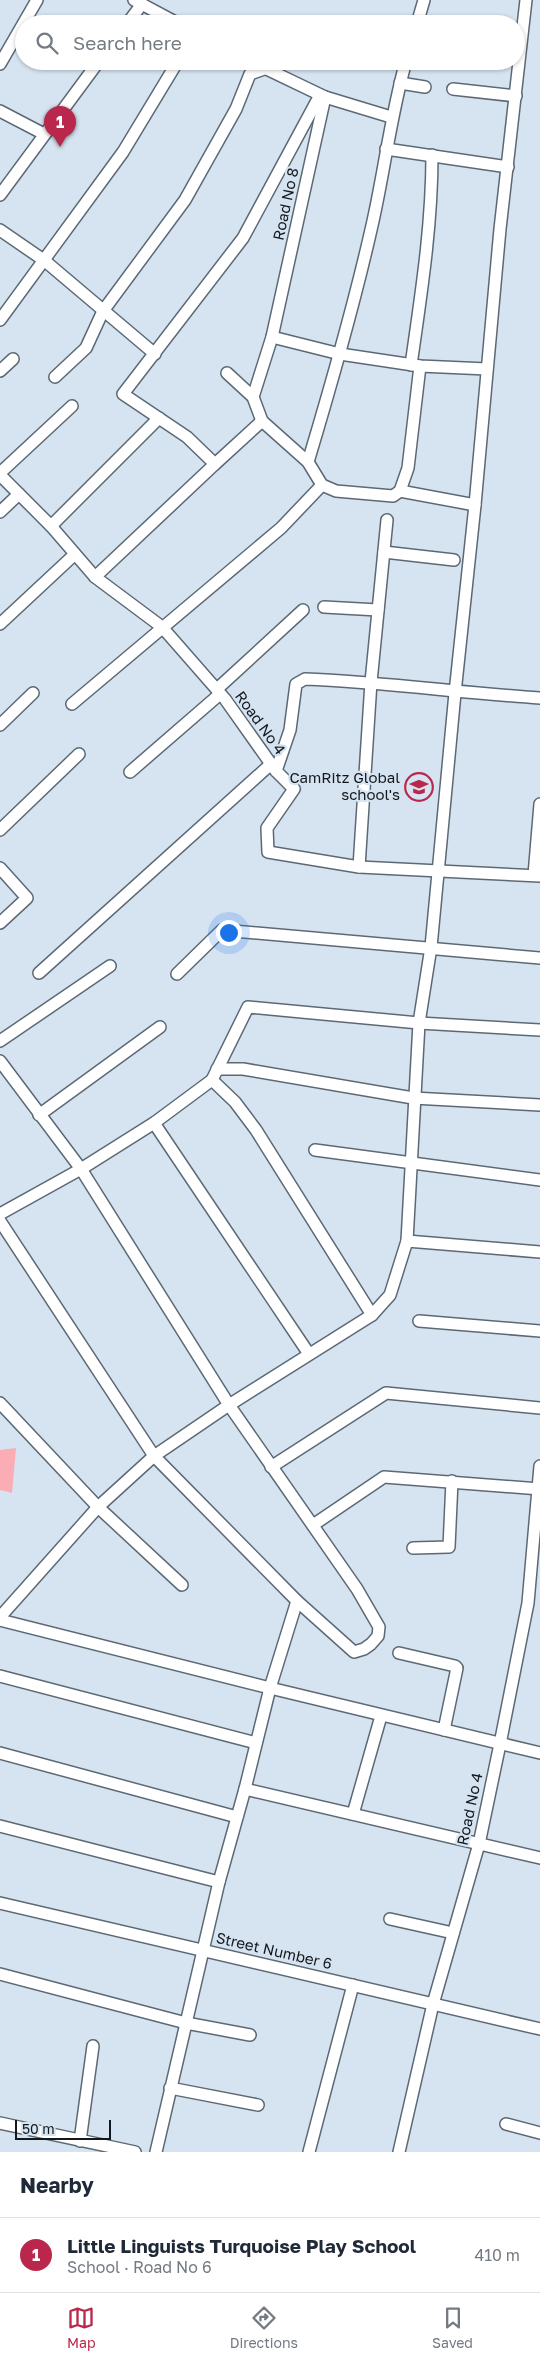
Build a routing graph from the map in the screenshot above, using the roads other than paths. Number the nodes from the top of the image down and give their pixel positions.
1 (37, 0) edge
2 (424, 0) edge
3 (526, 0) edge
4 (138, 2) edge
5 (28, 15) edge
6 (132, 15) edge
7 (162, 15) edge
8 (420, 15) edge
9 (524, 15) edge
10 (15, 38) edge
11 (0, 64) edge
12 (92, 70) edge
13 (173, 70) edge
14 (261, 70) edge
15 (266, 70) edge
16 (404, 70) edge
17 (519, 70) edge
18 (400, 83) junction
19 (425, 87) dead end
20 (453, 89) dead end
21 (322, 96) junction
22 (516, 96) junction
23 (0, 111) edge
24 (391, 117) junction
25 (44, 134) junction
26 (386, 149) junction
27 (432, 156) junction
28 (508, 167) junction
29 (0, 195) edge
30 (0, 230) edge
31 (45, 261) junction
32 (103, 311) junction
33 (0, 320) edge
34 (272, 337) junction
35 (155, 354) junction
36 (340, 354) junction
37 (13, 359) dead end
38 (416, 365) junction
39 (487, 369) junction
40 (0, 371) edge
41 (227, 373) dead end
42 (55, 377) dead end
43 (254, 397) junction
44 (72, 406) dead end
45 (159, 418) junction
46 (262, 422) junction
47 (308, 462) junction
48 (215, 464) junction
49 (0, 474) edge
50 (322, 485) junction
51 (400, 491) junction
52 (19, 494) junction
53 (475, 505) junction
54 (0, 512) edge
55 (387, 520) dead end
56 (51, 526) junction
57 (384, 552) junction
58 (74, 555) junction
59 (454, 560) dead end
60 (95, 577) junction
61 (324, 607) dead end
62 (304, 610) dead end
63 (378, 610) junction
64 (0, 624) edge
65 (162, 627) junction
66 (371, 682) junction
67 (218, 692) junction
68 (33, 693) dead end
69 (455, 693) junction
70 (540, 698) edge
71 (72, 704) dead end
72 (0, 725) edge
73 (79, 754) dead end
74 (274, 768) junction
75 (130, 772) dead end
76 (540, 804) edge
77 (0, 830) edge
78 (359, 867) junction
79 (0, 868) edge
80 (438, 872) junction
81 (537, 875) edge
82 (0, 923) edge
83 (432, 947) junction
84 (540, 958) edge
85 (110, 966) dead end
86 (39, 973) dead end
87 (177, 974) dead end
88 (419, 1023) junction
89 (160, 1027) dead end
90 (540, 1030) edge
91 (0, 1041) edge
92 (0, 1061) edge
93 (217, 1069) junction
94 (212, 1080) junction
95 (413, 1098) junction
96 (540, 1105) edge
97 (39, 1114) junction
98 (154, 1123) junction
99 (315, 1150) dead end
100 (411, 1163) junction
101 (81, 1169) junction
102 (540, 1180) edge
103 (0, 1214) edge
104 (0, 1221) edge
105 (407, 1241) junction
106 (540, 1252) edge
107 (372, 1315) junction
108 (419, 1321) dead end
109 (540, 1331) edge
110 (309, 1354) junction
111 (0, 1403) edge
112 (229, 1405) junction
113 (540, 1408) edge
114 (154, 1456) junction
115 (540, 1466) edge
116 (271, 1467) junction
117 (452, 1481) junction
118 (540, 1489) edge
119 (98, 1508) junction
120 (313, 1526) junction
121 (413, 1548) dead end
122 (182, 1585) dead end
123 (298, 1601) junction
124 (528, 1603) junction
125 (540, 1606) edge
126 (0, 1618) edge
127 (399, 1653) dead end
128 (0, 1676) edge
129 (270, 1688) junction
130 (381, 1716) junction
131 (444, 1730) junction
132 (256, 1743) junction
133 (500, 1744) junction
134 (0, 1753) edge
135 (540, 1753) edge
136 (245, 1788) junction
137 (353, 1814) junction
138 (237, 1817) junction
139 (0, 1826) edge
140 (479, 1844) junction
141 (540, 1858) edge
142 (219, 1882) junction
143 (0, 1904) edge
144 (390, 1919) dead end
145 (453, 1933) junction
146 (204, 1950) junction
147 (0, 1974) edge
148 (353, 1985) junction
149 (433, 2004) junction
150 (186, 2023) junction
151 (540, 2029) edge
152 (250, 2035) dead end
153 (93, 2046) dead end
154 (170, 2088) junction
155 (258, 2105) dead end
156 (0, 2123) edge
157 (506, 2124) dead end
158 (540, 2133) edge
159 (80, 2141) junction
160 (134, 2152) edge
161 (156, 2152) edge
162 (309, 2152) edge
163 (399, 2152) edge

1 - 5 street
2 - 8 street
3 - 9 street
4 - 6 street
4 - 7 street
10 - 11 street
12 - 25 street
13 - 31 street
14 - 32 street
15 - 21 street
16 - 18 street
17 - 22 street
18 - 19 street
18 - 24 street
20 - 22 street
21 - 24 street
21 - 34 street, Road No 8
21 - 35 street
22 - 28 street
23 - 25 street
24 - 26 street
25 - 29 street
26 - 27 street
26 - 36 street
27 - 28 street
27 - 38 street
28 - 39 street
30 - 31 street
31 - 32 street
31 - 33 street
32 - 35 street
32 - 42 street
34 - 36 street
34 - 43 street, Road No 8
35 - 45 street
36 - 38 street
36 - 47 street
37 - 40 street
38 - 39 street
38 - 51 street
39 - 53 street
41 - 43 street
43 - 46 street
44 - 49 street
45 - 48 street
45 - 56 street
46 - 47 street
46 - 48 street
47 - 50 street
48 - 60 street
49 - 52 street, Road No 4
50 - 51 street
50 - 65 street
51 - 53 street
52 - 54 street
52 - 56 street, Road No 4
53 - 69 street
55 - 57 street
56 - 58 street, Road No 4
57 - 59 street
57 - 63 street
58 - 60 street, Road No 4
58 - 64 street
60 - 65 street, Road No 4
61 - 63 street
62 - 67 street
63 - 66 street
65 - 67 street, Road No 4
65 - 71 street
66 - 69 street
66 - 74 street
66 - 78 street
67 - 74 street, Road No 4
67 - 75 street
68 - 72 street
69 - 70 street
69 - 80 street
73 - 77 street
74 - 78 street, Road No 4
74 - 86 street
76 - 81 street
78 - 80 street, Road No 4
79 - 82 street
80 - 81 street, Road No 4
80 - 83 street
83 - 84 street
83 - 87 street
83 - 88 street
85 - 91 street
88 - 90 street
88 - 93 street
88 - 95 street
89 - 97 street
92 - 97 street
93 - 94 street
93 - 95 street
94 - 98 street
94 - 107 street
95 - 96 street
95 - 100 street
97 - 101 street
98 - 101 street
98 - 110 street
99 - 100 street
100 - 102 street
100 - 105 street
101 - 103 street
101 - 112 street
104 - 114 street
105 - 106 street
105 - 107 street
107 - 110 street
108 - 109 street
110 - 112 street
111 - 119 street
112 - 114 street
112 - 116 street
113 - 116 street
114 - 119 street
114 - 123 street
115 - 118 street, Road No 4
116 - 120 street
117 - 118 street
117 - 120 street
117 - 121 street
118 - 124 street, Road No 4
119 - 122 street
119 - 126 street
120 - 123 street
123 - 129 street
124 - 125 street
124 - 133 street, Road No 4
126 - 129 street
127 - 131 street
128 - 132 street
129 - 130 street
129 - 132 street
130 - 131 street
130 - 137 street
131 - 133 street
132 - 136 street
133 - 135 street
133 - 140 street, Road No 4
134 - 138 street
136 - 137 street
136 - 138 street
137 - 140 street
138 - 142 street
139 - 142 street
140 - 141 street
140 - 145 street, Road No 4
142 - 146 street
143 - 146 street, Street Number 6
144 - 145 street
145 - 149 street, Road No 4
146 - 148 street, Street Number 6
146 - 150 street
147 - 150 street
148 - 149 street, Street Number 6
148 - 162 street
149 - 151 street, Street Number 6
149 - 163 street, Road No 4
150 - 152 street
150 - 154 street
153 - 159 street
154 - 155 street
154 - 161 street
156 - 159 street
157 - 158 street
159 - 160 street

